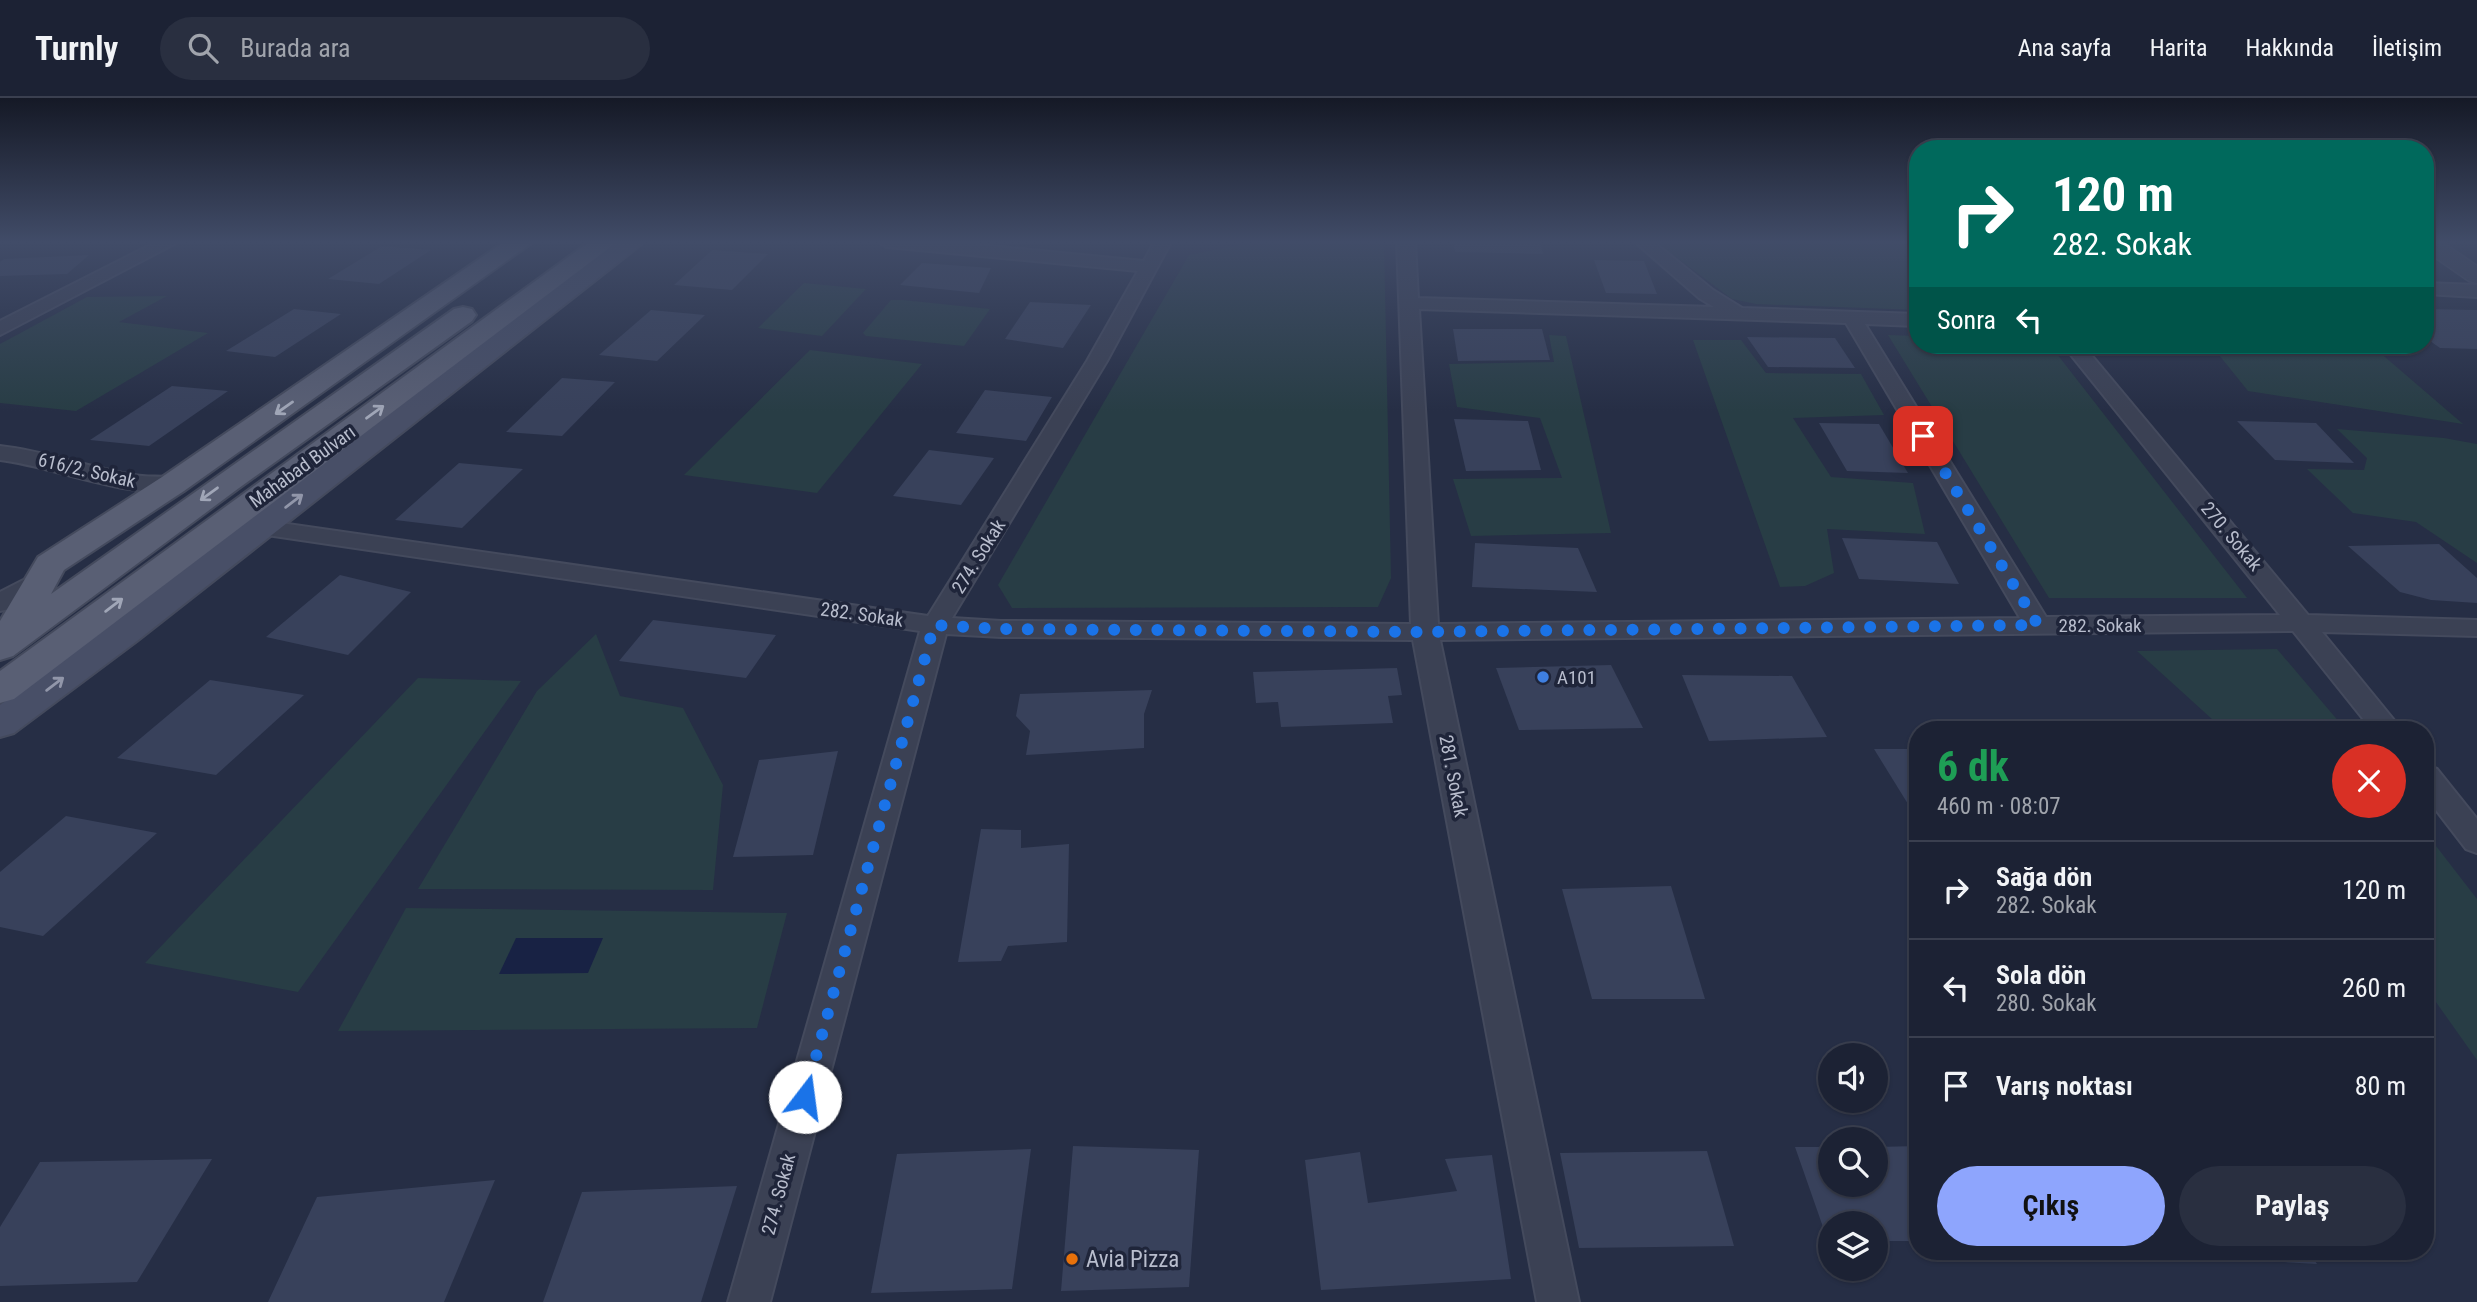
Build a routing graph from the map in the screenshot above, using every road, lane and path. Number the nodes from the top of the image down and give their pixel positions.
1 (61, 298) edge
2 (441, 298) edge
3 (487, 298) edge
4 (530, 298) edge
5 (560, 298) edge
6 (1132, 298) edge
7 (1408, 298) edge
8 (1714, 298) edge
9 (1408, 303) junction
10 (1738, 314) junction
11 (1852, 318) junction
12 (1909, 320) edge
13 (0, 329) edge
14 (2080, 354) edge
15 (0, 453) edge
16 (173, 484) junction
17 (260, 527) junction
18 (43, 578) junction
19 (0, 603) edge
20 (2302, 623) junction
21 (934, 625) junction
22 (2038, 625) junction
23 (2477, 628) edge
24 (1425, 632) junction
25 (2, 647) edge
26 (0, 690) edge
27 (2381, 721) edge
28 (0, 724) edge
29 (2434, 786) edge
30 (2477, 841) edge
31 (749, 1302) edge
32 (1558, 1302) edge

1 - 13 street
2 -> 16 main road
3 -> 25 main road, Mahabad Bulvarı
26 -> 4 main road, Mahabad Bulvarı
17 -> 5 main road
6 - 21 street, 274. Sokak
7 - 9 street, 281. Sokak
8 - 10 street
9 - 10 street
9 - 24 street, 281. Sokak
10 - 11 street
11 - 12 street
11 - 22 street
14 - 20 street, 270. Sokak
15 - 16 street, 616/2. Sokak
16 - 18 main road
17 - 21 street, 282. Sokak
28 -> 17 main road
18 - 19 street
18 - 25 main road
20 - 22 street, 282. Sokak
20 - 23 street, 282. Sokak
20 - 27 street, 270. Sokak
21 - 24 street, 282. Sokak
21 - 31 street, 274. Sokak
22 - 24 street, 282. Sokak
24 - 32 street, 281. Sokak
29 - 30 street

